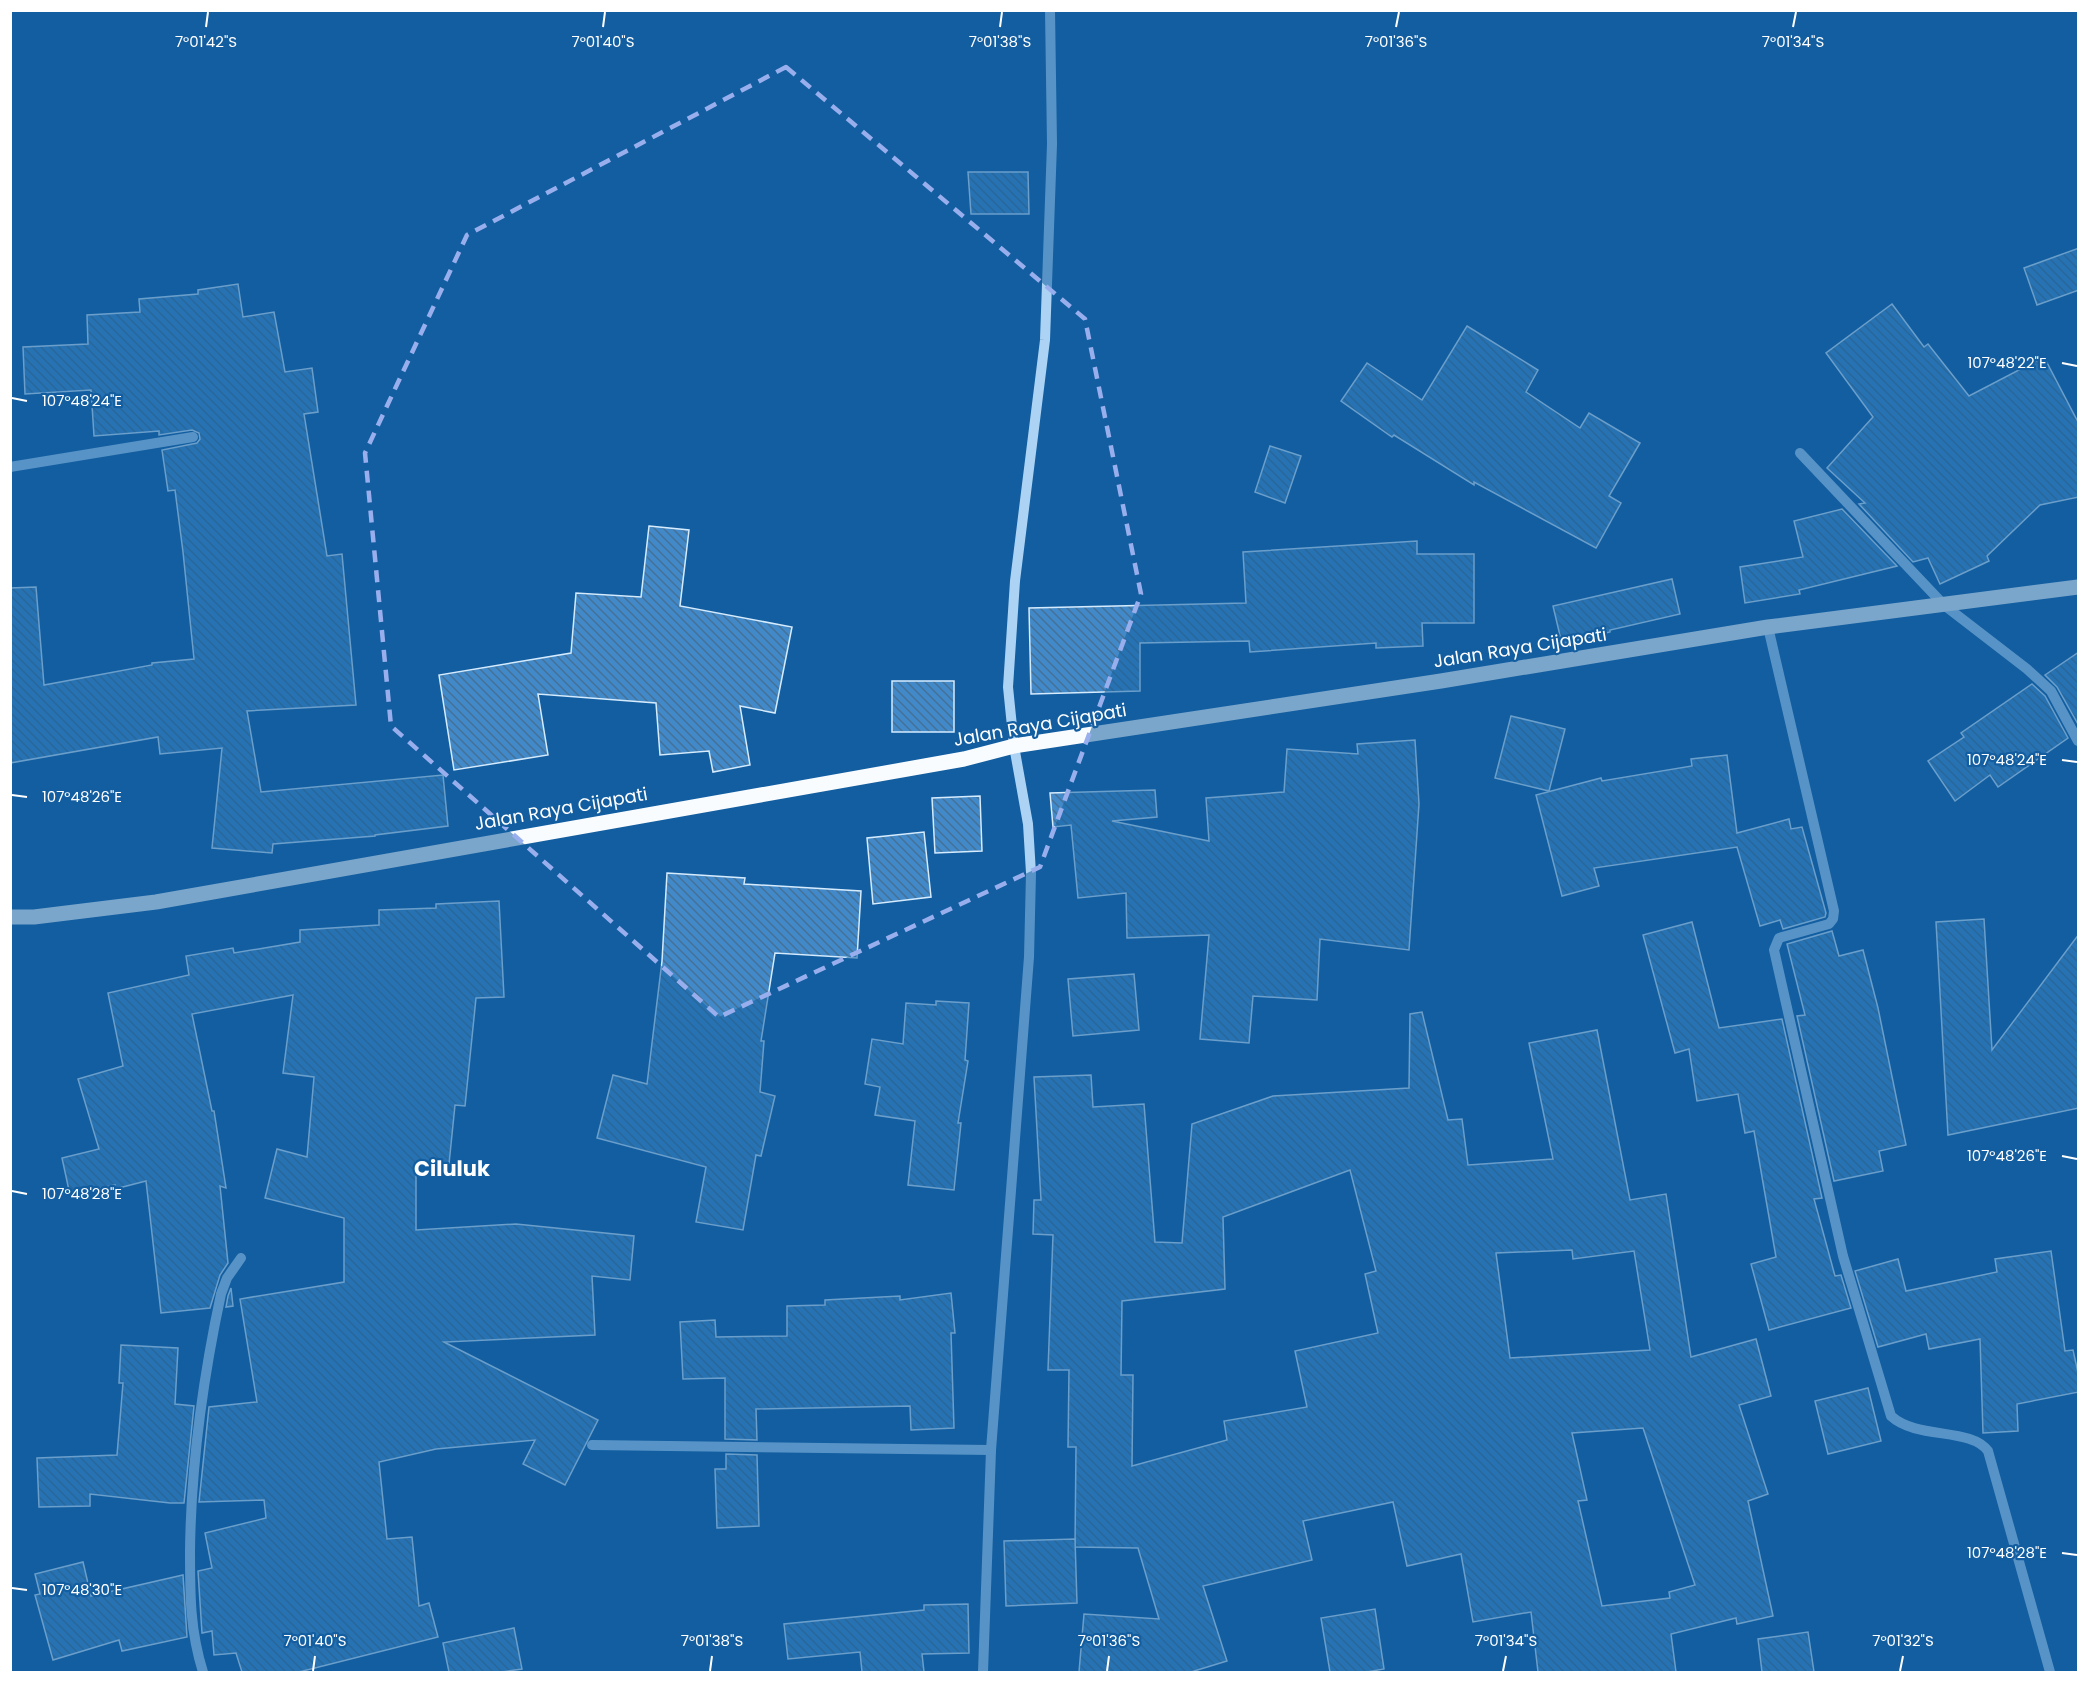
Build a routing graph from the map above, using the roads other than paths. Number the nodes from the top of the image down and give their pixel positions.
1 (1050, 10) edge
2 (193, 437) dead end
3 (1800, 453) dead end
4 (10, 467) edge
5 (2079, 587) edge
6 (1944, 606) junction
7 (1768, 627) junction
8 (2079, 741) edge
9 (1014, 746) junction
10 (10, 917) edge
11 (241, 1258) dead end
12 (592, 1445) dead end
13 (991, 1449) junction
14 (203, 1672) edge
15 (983, 1672) edge
16 (2050, 1672) edge

1 - 9 street
2 - 4 street
3 - 6 street
5 - 6 main road, Jalan Raya Cijapati
6 - 7 main road, Jalan Raya Cijapati
6 - 8 street
7 - 9 main road, Jalan Raya Cijapati
7 - 16 street
9 - 10 main road, Jalan Raya Cijapati
9 - 13 street
11 - 14 street
12 - 13 street
13 - 15 street

